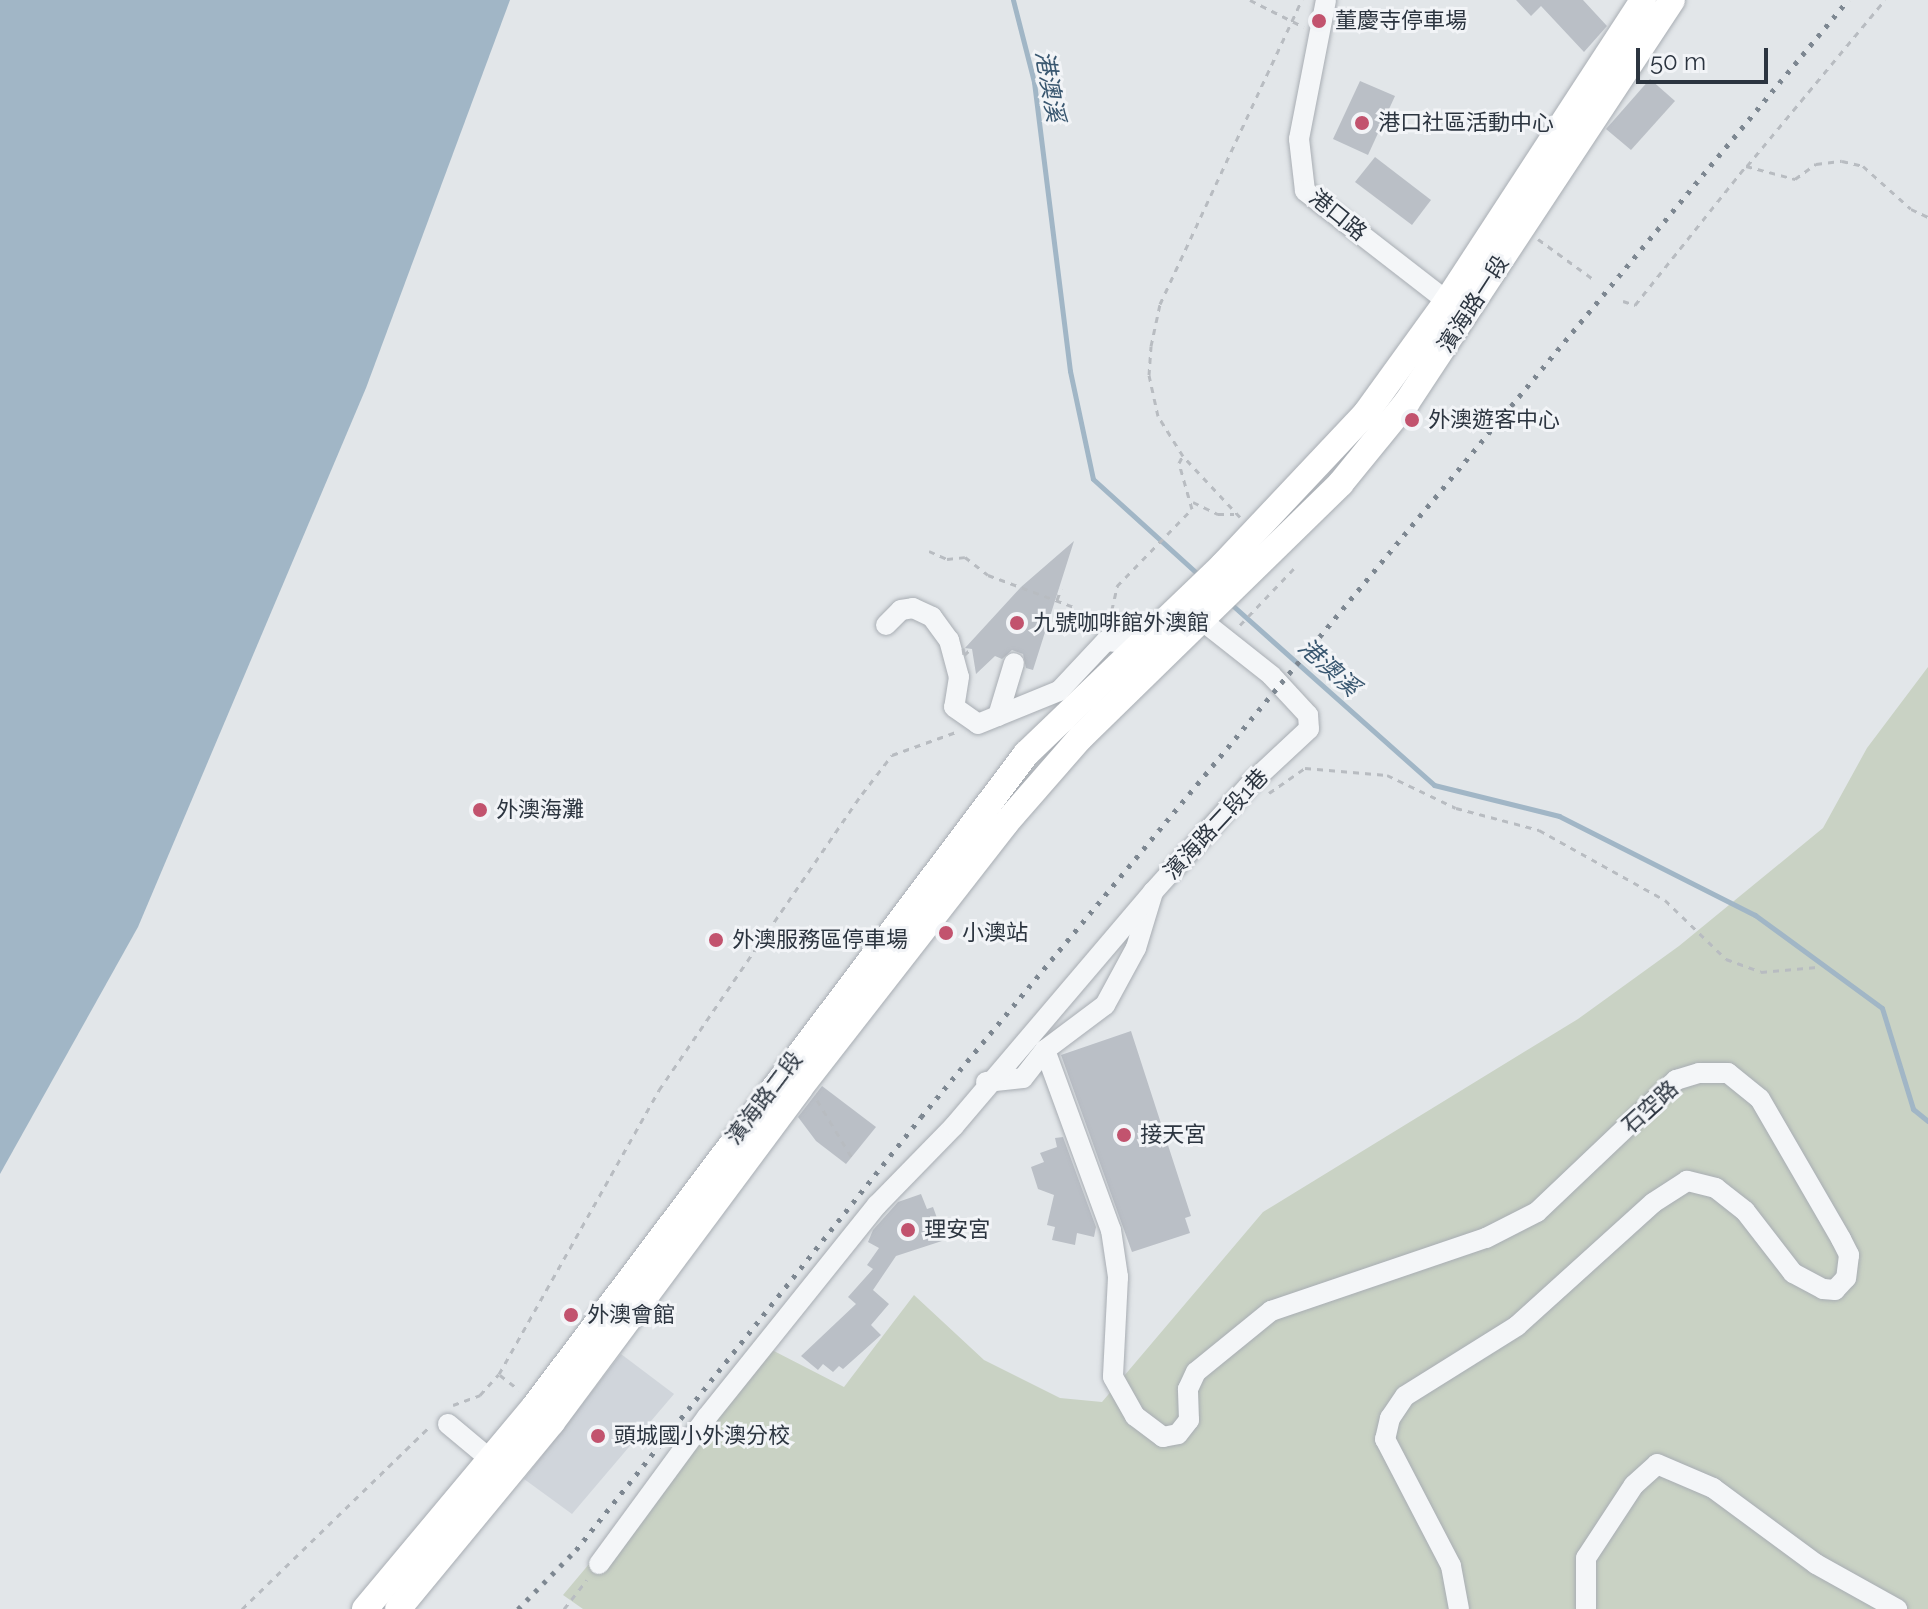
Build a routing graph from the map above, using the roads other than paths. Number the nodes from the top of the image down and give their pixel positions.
1 (1326, 0) edge
2 (1643, 0) edge
3 (1672, 0) edge
4 (1584, 112) junction
5 (1456, 309) junction
6 (1191, 612) junction
7 (886, 625) dead end
8 (1140, 644) junction
9 (1014, 663) dead end
10 (1052, 708) junction
11 (998, 716) junction
12 (995, 817) junction
13 (1153, 892) junction
14 (1045, 1050) junction
15 (986, 1082) junction
16 (537, 1408) junction
17 (446, 1416) road end
18 (491, 1460) junction
19 (599, 1564) road end
20 (365, 1609) edge
21 (398, 1609) edge
22 (1459, 1609) edge
23 (1586, 1609) edge
24 (1897, 1609) edge

1 - 5 street, 港口路
2 - 4 main road, 濱海路一段
3 - 4 main road, 濱海路一段
4 - 5 main road, 濱海路一段
4 - 5 main road, 濱海路一段
5 - 6 main road, 濱海路一段
6 - 8 main road, 濱海路二段
6 - 12 main road, 濱海路二段
6 - 13 street, 濱海路二段1巷
7 - 11 street
8 - 10 main road, 濱海路二段
8 - 10 street
9 - 11 street
10 - 11 street
10 - 12 main road, 濱海路二段
12 - 16 main road, 濱海路二段
13 - 14 street, 濱海路二段1巷
13 - 15 street
14 - 15 street, 濱海路二段1巷
14 - 22 street, 石空路
15 - 19 street
16 - 18 main road, 濱海路二段
16 - 21 main road, 濱海路二段
17 - 18 street
18 - 20 main road, 濱海路二段
23 - 24 street

